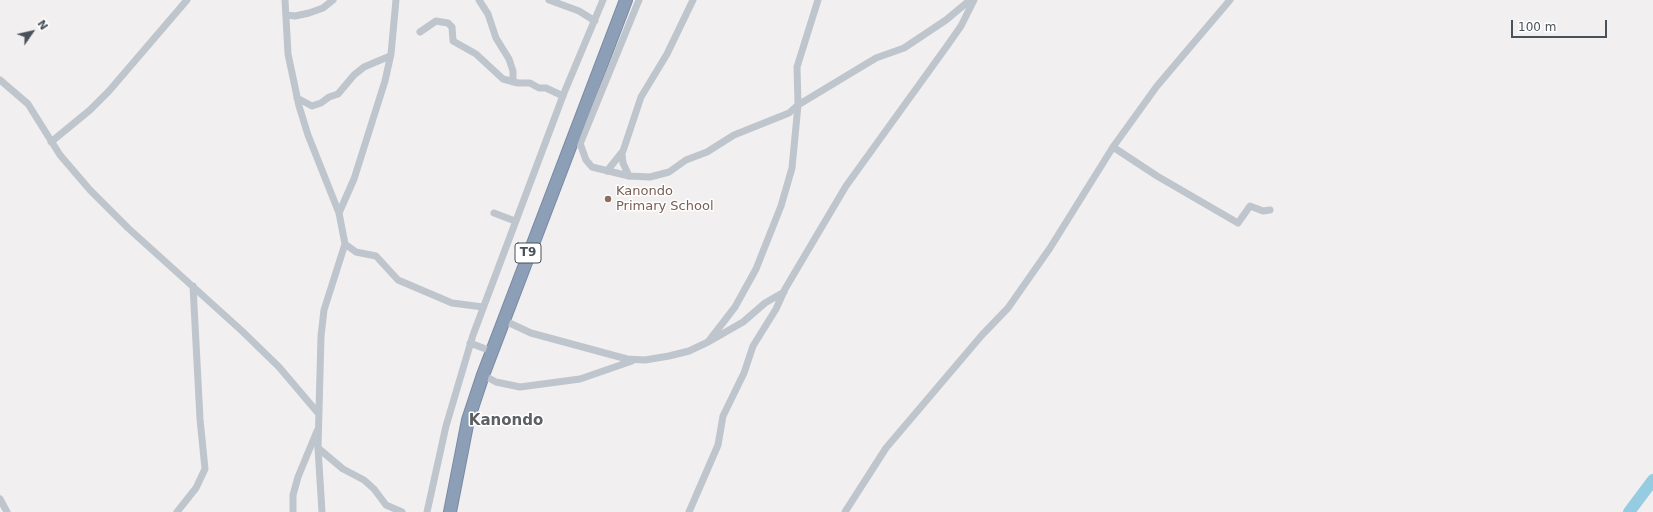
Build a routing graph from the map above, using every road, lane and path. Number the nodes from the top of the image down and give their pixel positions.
1 (187, 0) edge
2 (285, 0) edge
3 (333, 0) edge
4 (396, 0) edge
5 (479, 0) edge
6 (549, 0) edge
7 (603, 0) edge
8 (626, 0) edge
9 (638, 0) edge
10 (693, 0) edge
11 (818, 0) edge
12 (970, 0) edge
13 (974, 0) edge
14 (1230, 0) edge
15 (286, 15) junction
16 (596, 21) junction
17 (420, 32) dead end
18 (390, 56) junction
19 (0, 80) edge
20 (513, 82) junction
21 (563, 96) junction
22 (297, 98) junction
23 (798, 106) junction
24 (575, 132) junction
25 (51, 142) junction
26 (580, 144) junction
27 (1113, 147) junction
28 (623, 151) junction
29 (607, 171) junction
30 (629, 176) junction
31 (1270, 210) dead end
32 (494, 212) dead end
33 (339, 213) junction
34 (516, 221) junction
35 (345, 244) junction
36 (193, 286) junction
37 (784, 292) junction
38 (482, 307) junction
39 (502, 320) junction
40 (708, 342) junction
41 (470, 343) junction
42 (491, 351) junction
43 (634, 360) junction
44 (483, 375) junction
45 (318, 413) junction
46 (318, 429) junction
47 (318, 448) junction
48 (0, 499) edge
49 (7, 512) edge
50 (177, 512) edge
51 (293, 512) edge
52 (322, 512) edge
53 (402, 512) edge
54 (427, 512) edge
55 (450, 512) edge
56 (690, 512) edge
57 (845, 512) edge

1 - 25 street
2 - 15 street
3 - 15 street
4 - 18 street
5 - 20 street
6 - 16 street
7 - 16 street
8 - 24 highway, T9
9 - 26 street
10 - 28 street
11 - 23 street
12 - 23 street
13 - 37 street
14 - 27 street
15 - 22 street
16 - 21 street
17 - 20 street
18 - 22 street
18 - 33 street
19 - 25 street
20 - 21 street
21 - 34 street
22 - 33 street
23 - 30 street
23 - 40 street
24 - 26 street
24 - 39 highway, T9
25 - 36 street
26 - 29 street
27 - 31 street
27 - 57 street
28 - 29 street
28 - 30 street
29 - 30 street
32 - 34 street
33 - 35 street
34 - 38 street
35 - 38 street
35 - 45 street
36 - 45 street
36 - 50 street
37 - 40 street
37 - 56 street
38 - 41 street
39 - 42 highway, T9
39 - 43 street
40 - 43 street
41 - 42 street
41 - 54 street
42 - 44 highway, T9
43 - 44 street
44 - 55 highway, T9
45 - 46 street
46 - 47 street
46 - 51 street
47 - 52 street
47 - 53 street
48 - 49 street

